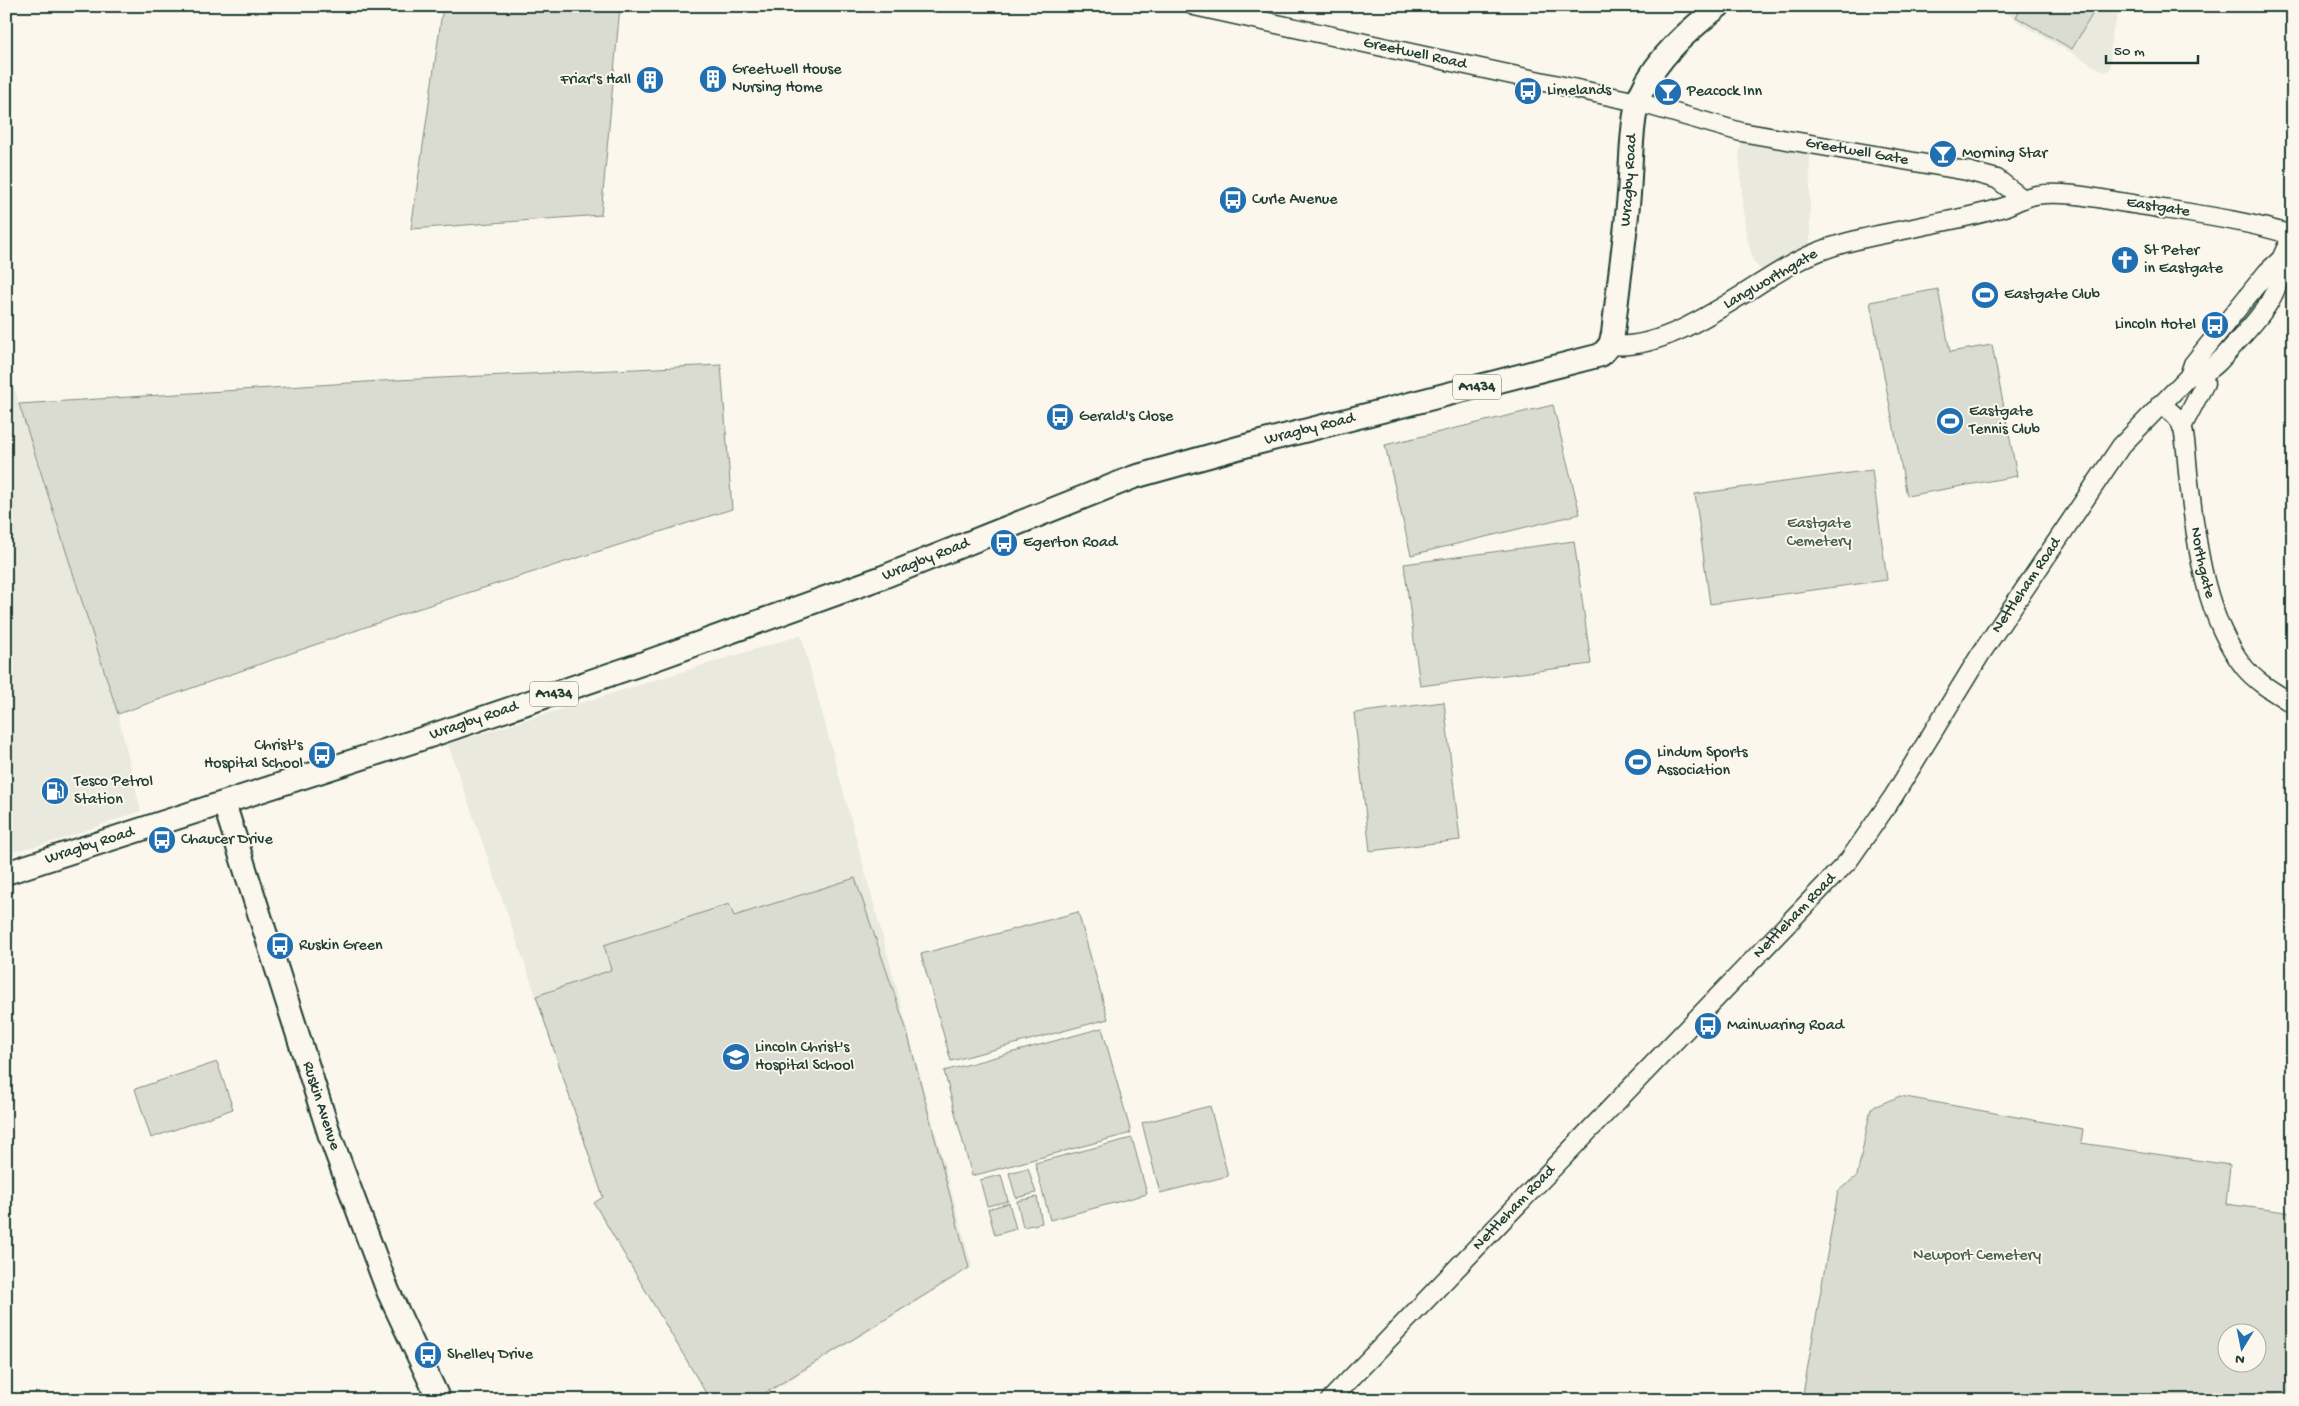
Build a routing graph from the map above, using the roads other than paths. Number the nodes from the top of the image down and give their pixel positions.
1 (1194, 6) edge
2 (1719, 6) edge
3 (1636, 102) junction
4 (1741, 132) joint
5 (2023, 199) junction
6 (2292, 235) edge
7 (1610, 345) junction
8 (2196, 375) junction
9 (2160, 404) junction
10 (2182, 427) junction
11 (2293, 704) edge
12 (224, 803) junction
13 (6, 873) edge
14 (439, 1400) edge
15 (1330, 1400) edge

1 - 3 street, Greetwell Road
2 - 3 main road, Wragby Road
3 - 4 street, Greetwell Road
3 - 7 main road, Wragby Road
4 - 5 street, Greetwell Gate
5 - 6 street, Eastgate
5 - 7 street, Langworthgate
6 - 8 street
7 - 12 main road, Wragby Road / A1434
8 - 9 street, Nettleham Road
8 - 10 street
9 - 10 street
9 - 15 street, Nettleham Road
10 - 11 street, Northgate
12 - 13 main road, Wragby Road / A1434
12 - 14 main road, Ruskin Avenue

